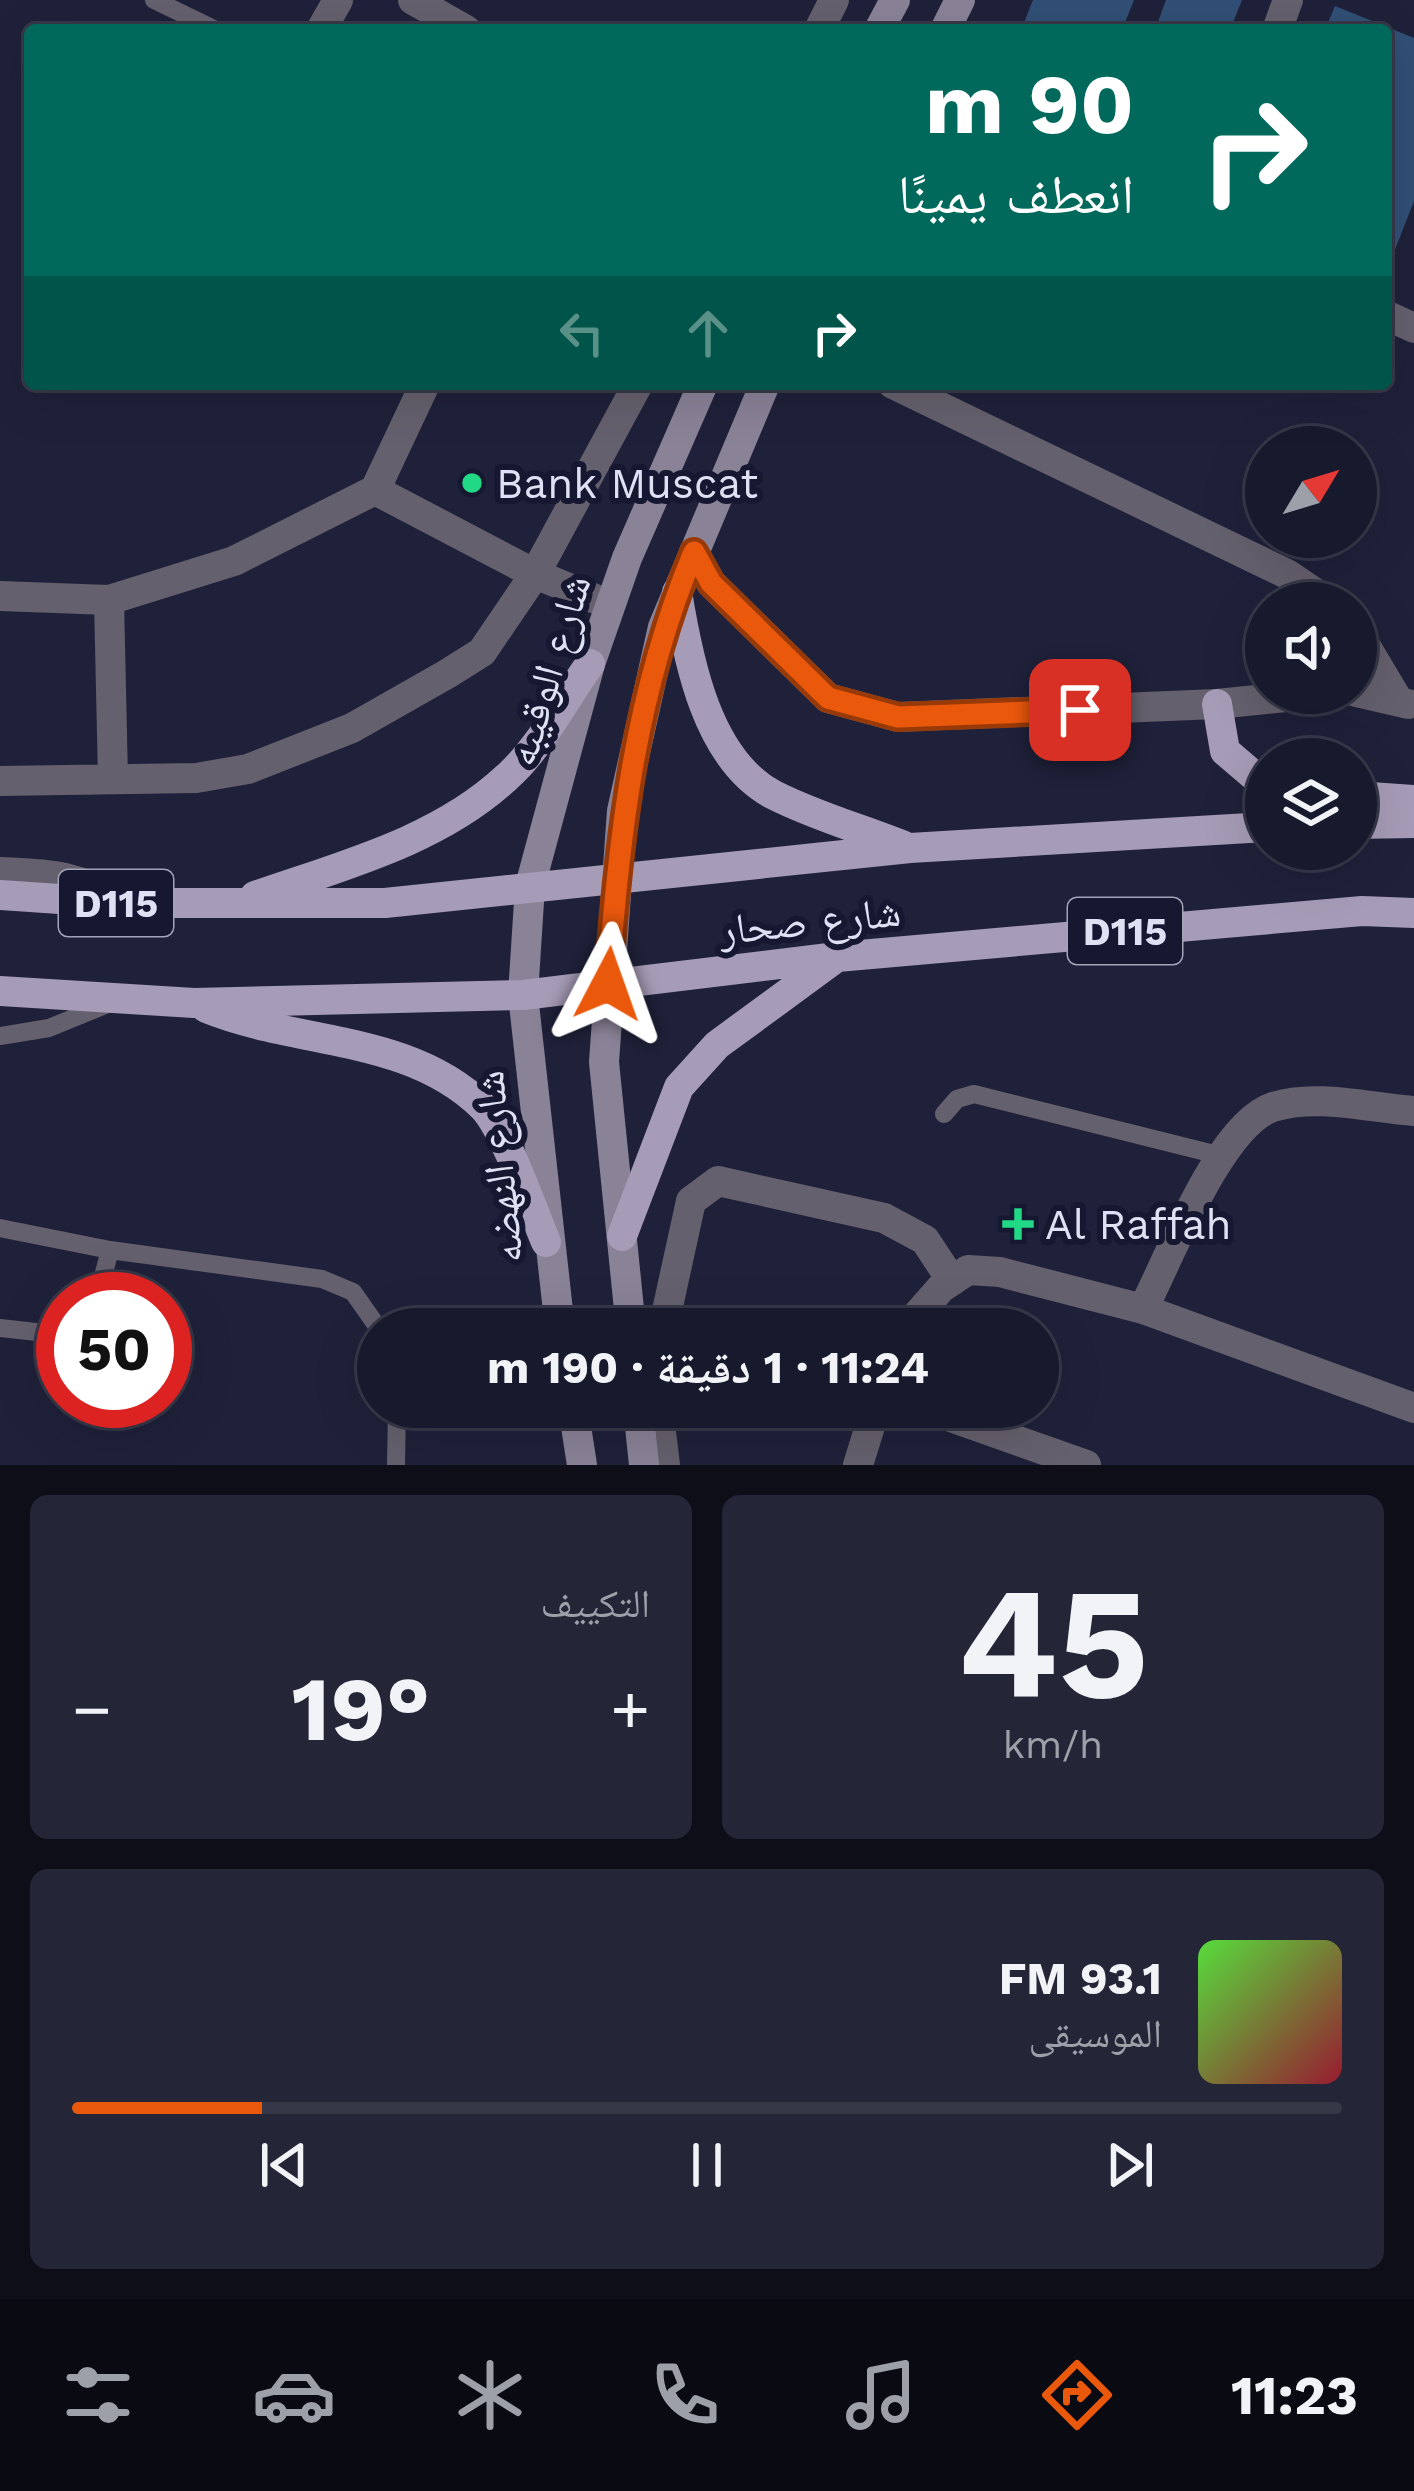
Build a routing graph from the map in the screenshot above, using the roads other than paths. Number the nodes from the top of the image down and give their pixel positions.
1 (154, 0) edge
2 (412, 0) edge
3 (458, 16) edge
4 (204, 24) edge
5 (422, 390) edge
6 (635, 390) edge
7 (700, 390) edge
8 (762, 390) edge
9 (905, 390) edge
10 (375, 490) junction
11 (694, 552) junction
12 (535, 574) junction
13 (1299, 582) edge
14 (677, 592) junction
15 (0, 596) edge
16 (109, 600) junction
17 (610, 605) junction
18 (1377, 660) edge
19 (590, 664) junction
20 (1377, 697) edge
21 (1245, 701) edge
22 (1217, 704) junction
23 (1407, 704) edge
24 (1245, 768) edge
25 (112, 779) junction
26 (0, 781) edge
27 (1377, 797) edge
28 (1414, 800) edge
29 (1414, 823) edge
30 (1377, 824) edge
31 (1245, 828) edge
32 (910, 848) junction
33 (0, 872) edge
34 (616, 879) junction
35 (530, 886) junction
36 (0, 896) edge
37 (118, 904) junction
38 (233, 904) junction
39 (1414, 913) edge
40 (837, 958) junction
41 (608, 984) junction
42 (0, 991) edge
43 (523, 995) junction
44 (115, 1000) junction
45 (194, 1003) junction
46 (0, 1036) edge
47 (1414, 1112) edge
48 (944, 1114) dead end
49 (1222, 1156) junction
50 (0, 1228) edge
51 (622, 1236) junction
52 (546, 1242) junction
53 (110, 1250) junction
54 (104, 1272) edge
55 (952, 1281) junction
56 (364, 1308) edge
57 (557, 1308) edge
58 (629, 1308) edge
59 (668, 1308) edge
60 (920, 1308) edge
61 (1143, 1309) junction
62 (0, 1328) edge
63 (36, 1332) edge
64 (1414, 1408) edge
65 (396, 1428) edge
66 (576, 1428) edge
67 (640, 1428) edge
68 (661, 1428) edge
69 (869, 1428) edge
70 (982, 1428) edge
71 (395, 1465) edge
72 (582, 1465) edge
73 (644, 1465) edge
74 (665, 1465) edge
75 (858, 1465) edge
76 (1086, 1465) edge

1 - 4 lane
2 - 3 street
5 - 10 street
6 - 12 street
7 - 17 main road, شارع الوقيبه
8 - 11 main road
9 - 13 street
10 - 12 street
10 - 16 street
11 - 14 main road
11 - 22 street
12 - 17 street
12 - 25 street
14 - 32 main road
14 - 34 main road
15 - 16 street
16 - 25 street
17 - 19 main road, شارع الوقيبه
18 - 23 street
19 - 35 main road, شارع الوقيبه
19 - 38 main road
20 - 23 street
21 - 22 street
22 - 24 main road
25 - 26 street
27 - 28 main road
29 - 30 main road
31 - 32 main road, شارع صحار / D115
32 - 34 main road, شارع صحار / D115
33 - 37 street
34 - 35 main road, شارع صحار / D115
34 - 41 main road
35 - 38 main road, شارع صحار / D115
35 - 43 main road, شارع الوقيبه
36 - 37 main road, شارع صحار / D115
37 - 38 main road, شارع صحار / D115
39 - 40 main road, شارع صحار / D115
40 - 41 main road, شارع صحار / D115
40 - 51 main road
41 - 43 main road, شارع صحار / D115
41 - 51 main road
42 - 44 main road, شارع صحار / D115
43 - 45 main road, شارع صحار / D115
43 - 52 main road, شارع النهضه
44 - 45 main road, شارع صحار / D115
44 - 46 lane
45 - 52 main road
47 - 49 street
48 - 49 lane
49 - 61 street
50 - 53 lane
51 - 58 main road
52 - 57 main road, شارع النهضه
53 - 54 lane
53 - 56 lane
55 - 59 street
55 - 60 street
55 - 61 street
61 - 64 street
62 - 63 lane
65 - 71 lane
66 - 72 main road
67 - 73 main road
68 - 74 street
69 - 75 street
70 - 76 street

